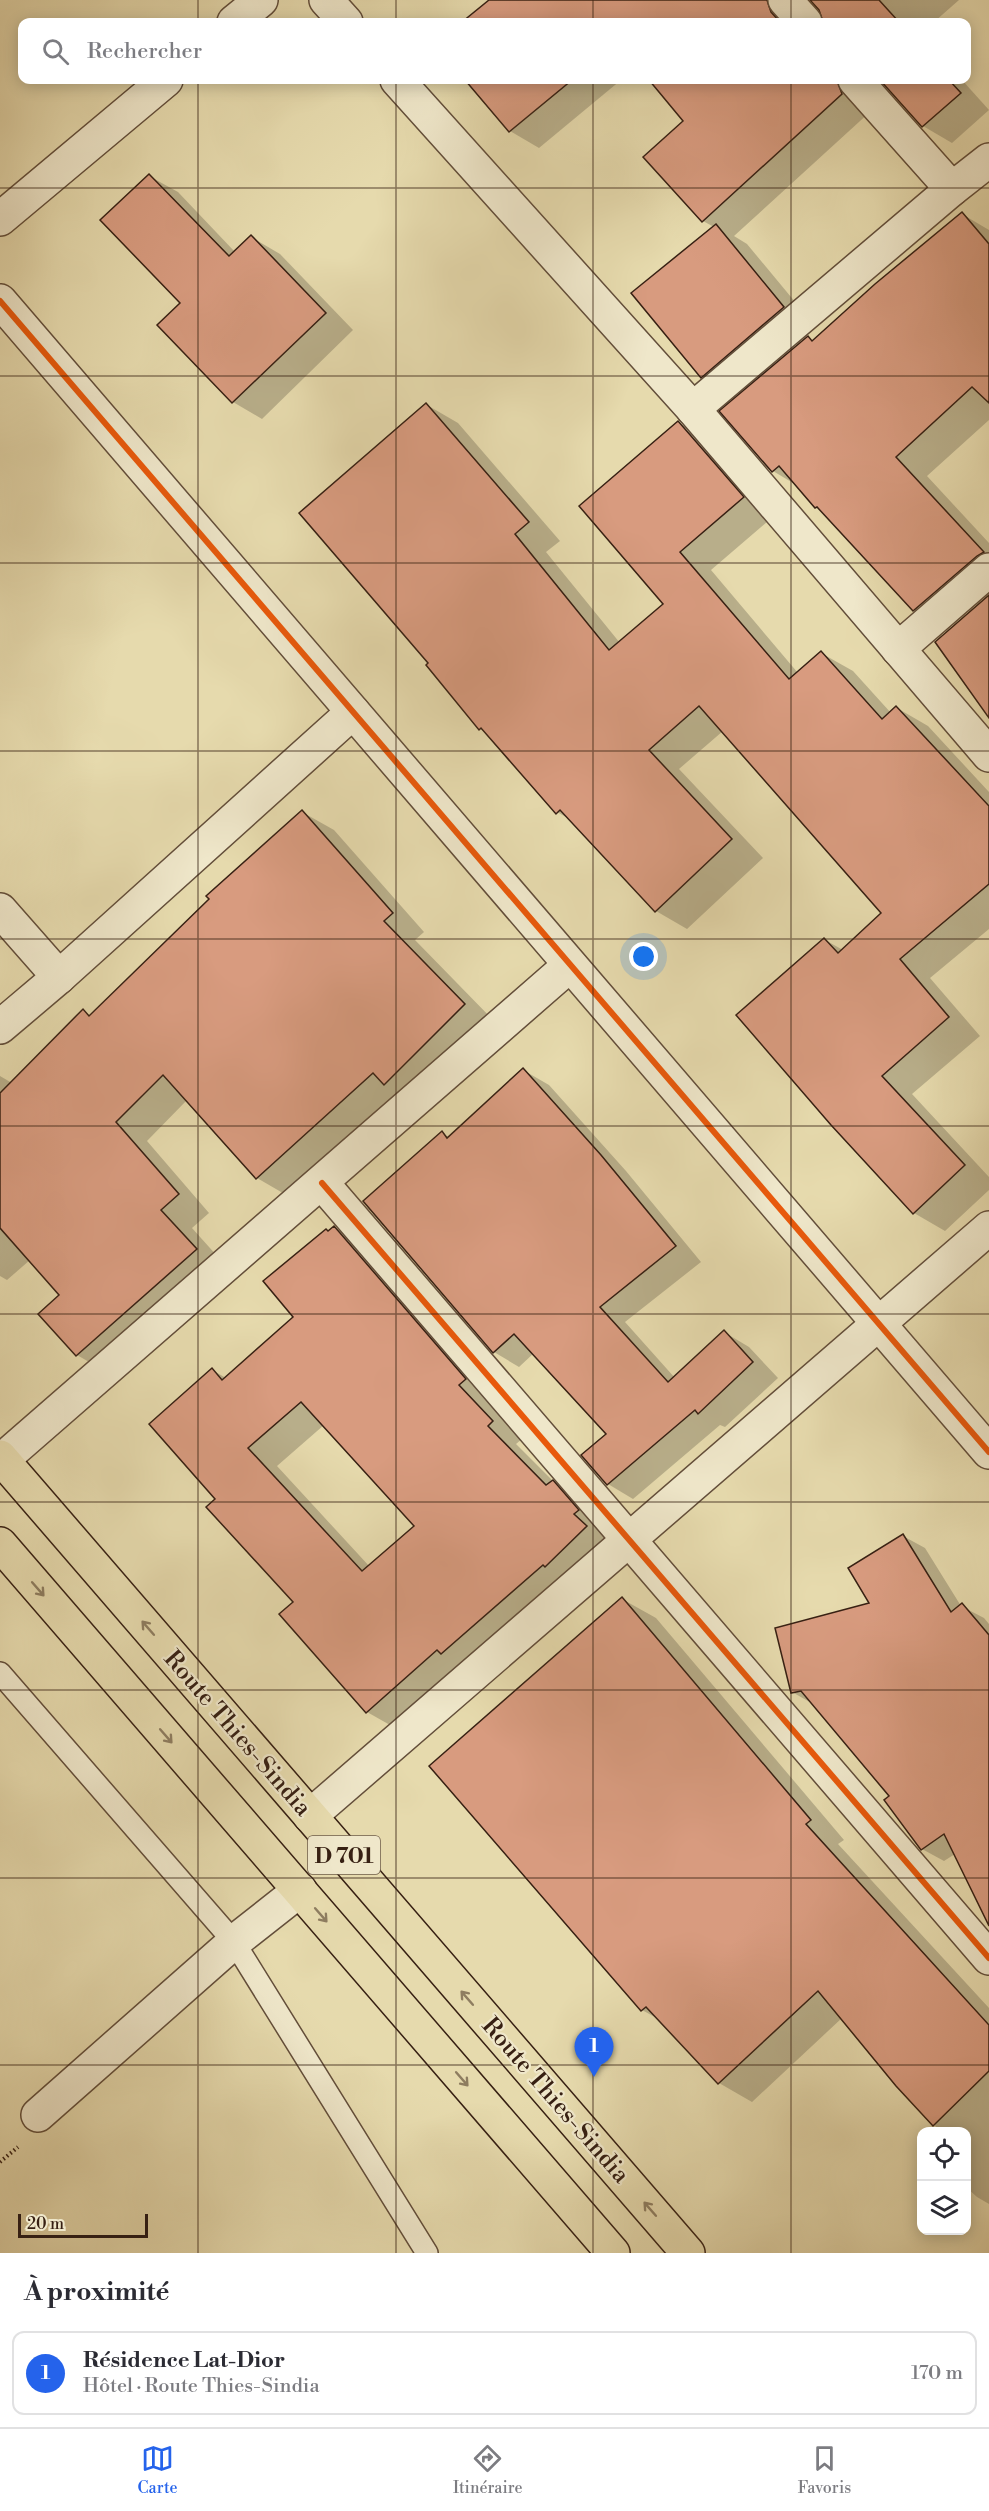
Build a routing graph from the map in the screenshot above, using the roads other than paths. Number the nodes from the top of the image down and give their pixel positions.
1 (261, 0) edge
2 (326, 0) edge
3 (785, 0) edge
4 (239, 18) edge
5 (342, 18) edge
6 (801, 18) edge
7 (161, 84) edge
8 (401, 84) edge
9 (859, 84) edge
10 (989, 160) edge
11 (952, 189) junction
12 (0, 219) edge
13 (0, 301) edge
14 (693, 409) junction
15 (989, 570) edge
16 (898, 649) junction
17 (352, 712) junction
18 (989, 755) edge
19 (0, 910) edge
20 (570, 965) junction
21 (59, 976) junction
22 (0, 1027) edge
23 (322, 1183) junction
24 (989, 1228) edge
25 (878, 1323) junction
26 (989, 1452) edge
27 (1, 1458) edge
28 (628, 1539) junction
29 (0, 1545) edge
30 (0, 1673) edge
31 (310, 1816) junction
32 (300, 1890) junction
33 (234, 1942) junction
34 (989, 1958) edge
35 (38, 2115) dead end
36 (549, 2180) junction
37 (428, 2253) edge
38 (592, 2253) edge
39 (613, 2253) edge
40 (688, 2253) edge

1 - 4 street
2 - 5 street
3 - 6 street
7 - 12 street
8 - 14 street
9 - 11 street
10 - 11 street
11 - 14 street
13 - 17 street
14 - 16 street
15 - 16 street
16 - 18 street
17 - 20 street
17 - 21 street
19 - 21 street
20 - 23 street
20 - 25 street
21 - 22 street
23 - 27 street
23 - 28 street
24 - 25 street
25 - 26 street
25 - 28 street
31 -> 27 main road, Route Thies-Sindia / D 701
28 - 31 street
28 - 34 street
29 -> 32 main road, D 701
30 - 33 lane
40 -> 31 main road, Route Thies-Sindia / D 701
32 - 33 street
32 -> 36 main road, D 701
33 - 35 street
33 - 37 lane
36 - 38 main road
36 - 39 main road, D 701

